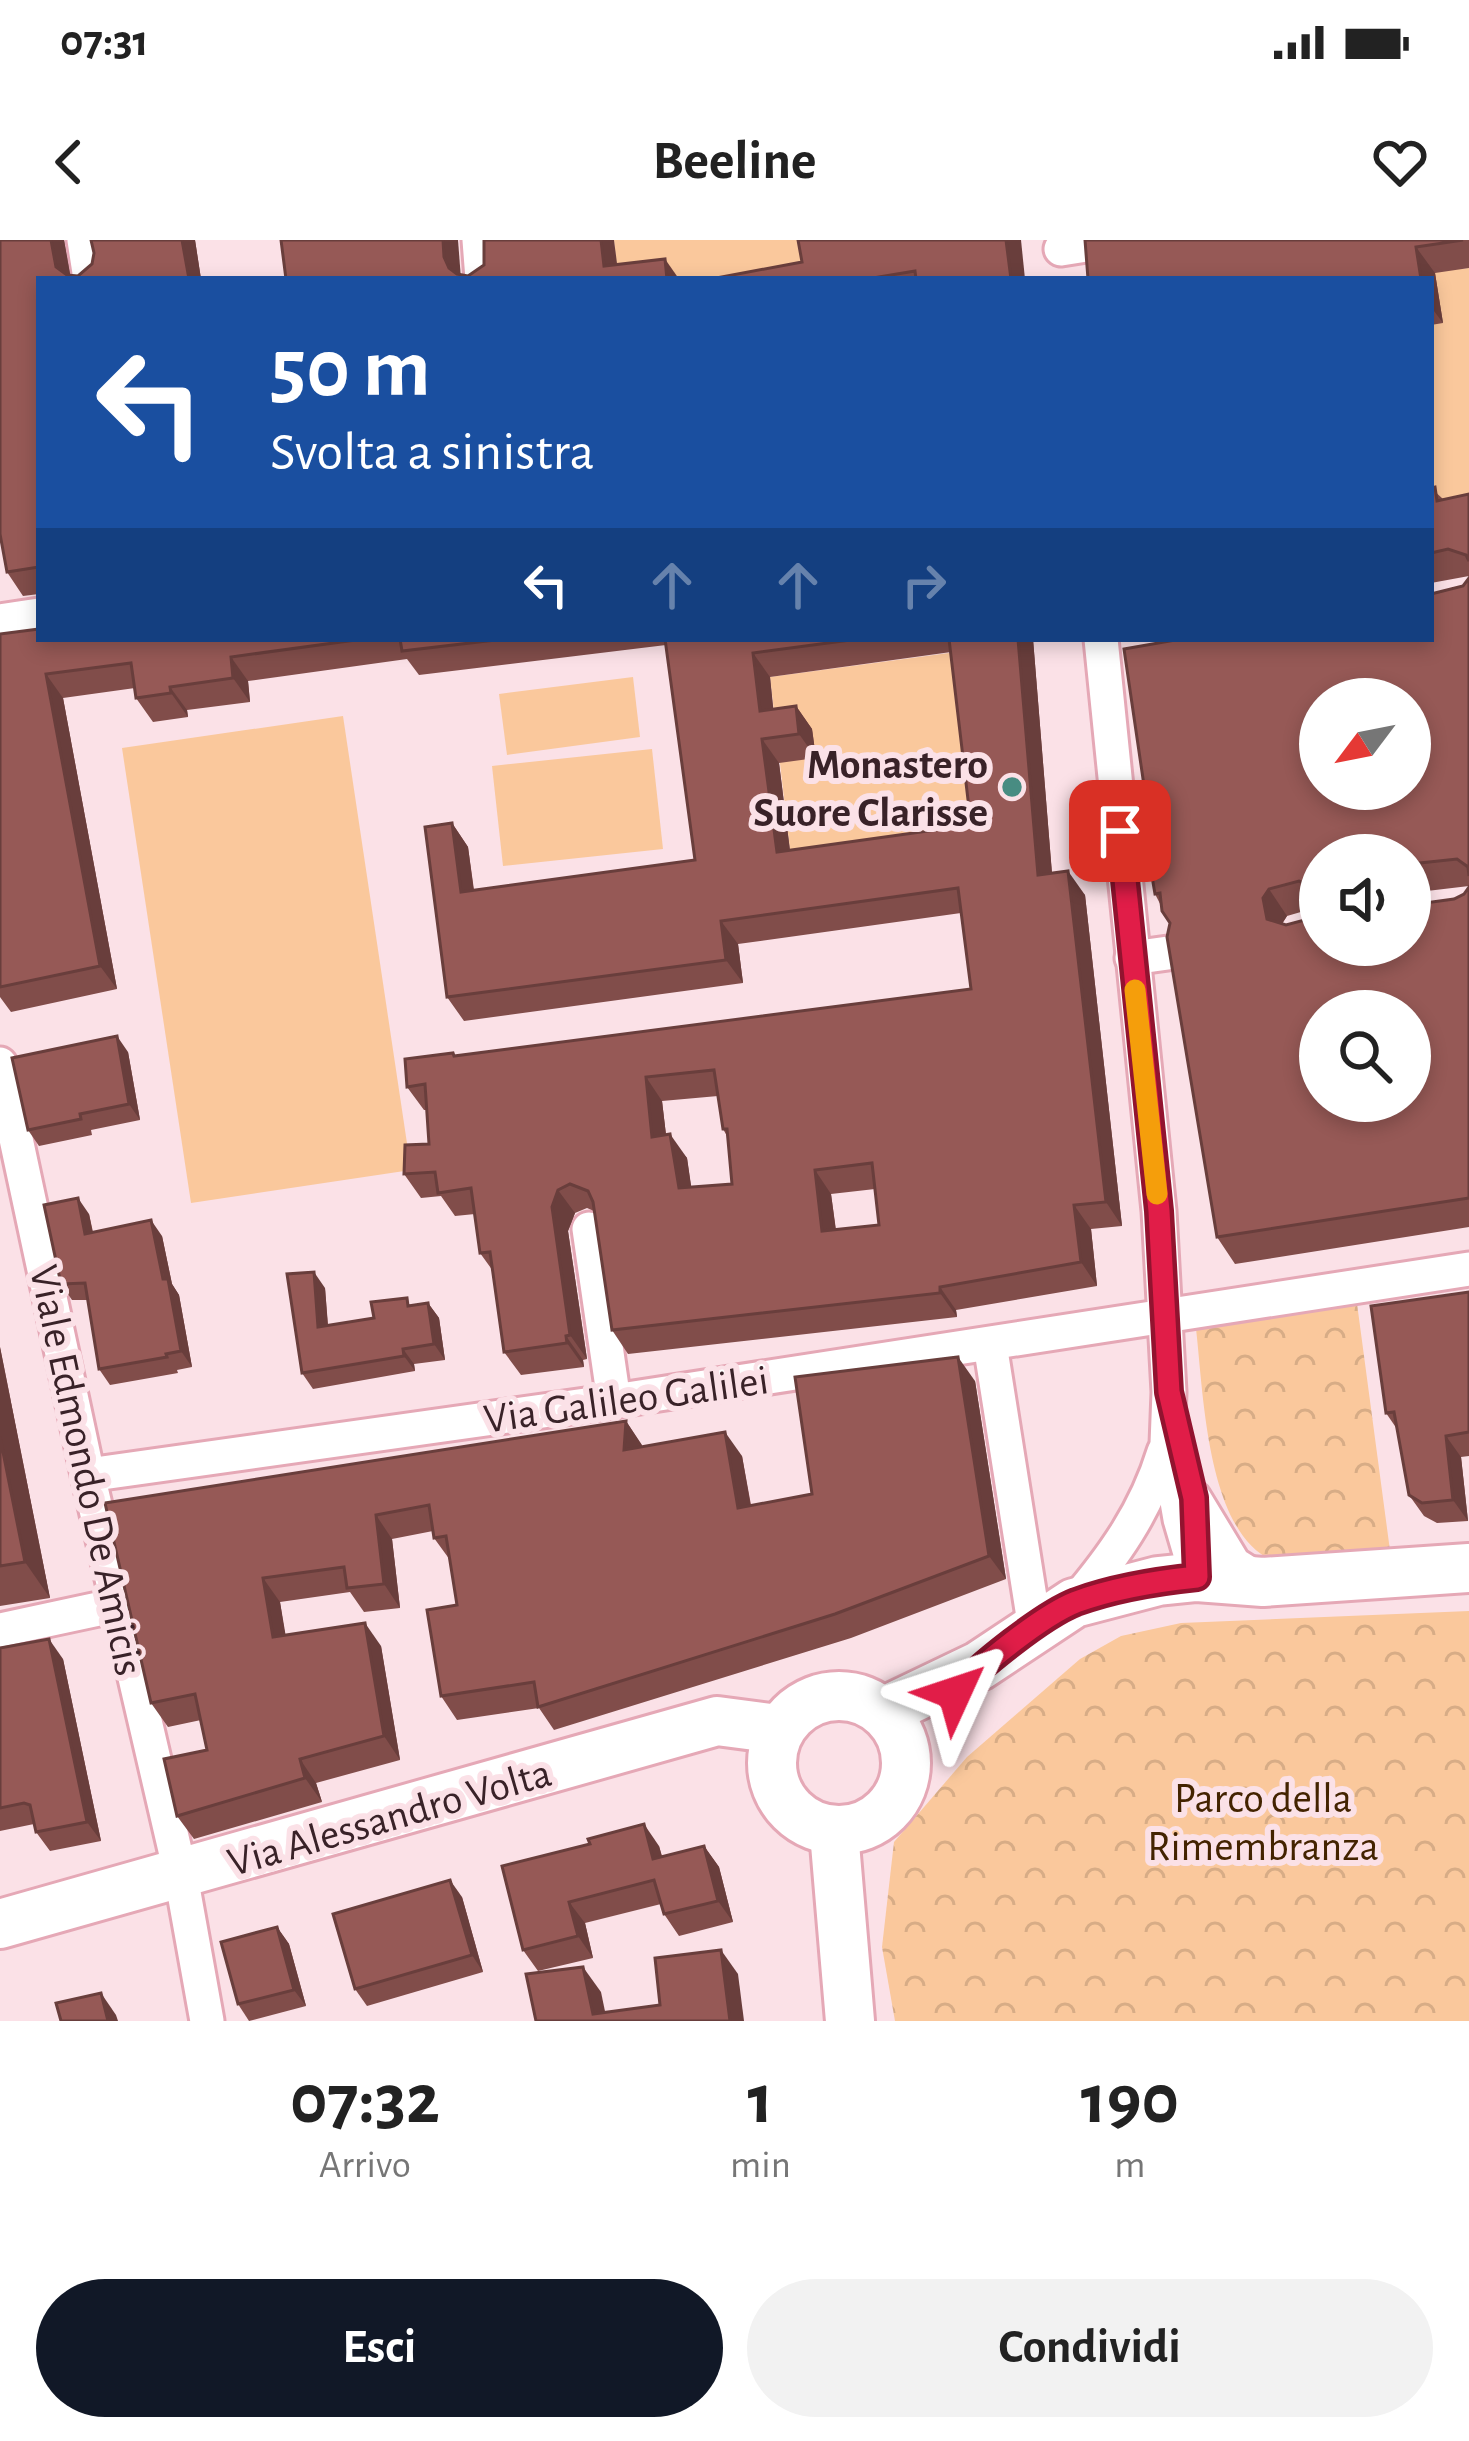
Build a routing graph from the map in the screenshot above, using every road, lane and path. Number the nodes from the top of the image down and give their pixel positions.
1 (84, 240) edge
2 (478, 240) edge
3 (1118, 240) edge
4 (1061, 256) edge
5 (90, 276) edge
6 (482, 276) edge
7 (36, 615) edge
8 (0, 621) edge
9 (1102, 650) edge
10 (1145, 654) edge
11 (1168, 953) edge
12 (1132, 958) junction
13 (0, 1064) edge
14 (589, 1229) edge
15 (1469, 1269) edge
16 (1164, 1318) junction
17 (990, 1344) junction
18 (1169, 1392) junction
19 (614, 1401) junction
20 (1166, 1444) junction
21 (88, 1474) junction
22 (1194, 1498) junction
23 (1469, 1568) edge
24 (1197, 1577) junction
25 (1263, 1582) junction
26 (117, 1605) junction
27 (1054, 1616) junction
28 (0, 1630) edge
29 (896, 1728) junction
30 (778, 1730) junction
31 (834, 1832) junction
32 (181, 1876) junction
33 (0, 1924) edge
34 (207, 2021) edge
35 (850, 2021) edge

1 - 5 street
2 - 6 street
3 - 4 street
7 - 8 street
9 - 10 street
9 - 12 street
11 - 12 street
12 - 16 street
13 - 21 street, Viale Edmondo De Amicis
14 - 19 street
15 - 16 street, Via Galileo Galilei
16 - 17 street, Via Galileo Galilei
16 - 18 street
17 - 19 street, Via Galileo Galilei
17 - 27 street
18 - 20 street
18 - 22 street
19 - 21 street, Via Galileo Galilei
20 - 24 street
20 - 27 street
21 - 26 street, Viale Edmondo De Amicis
22 - 24 street
22 - 25 street
23 - 25 street
24 - 25 street
24 - 27 street
26 - 28 street
26 - 32 street, Viale Edmondo De Amicis
27 - 29 street
29 - 30 street
29 - 31 street
30 - 31 street
30 - 32 street, Via Alessandro Volta
31 - 35 street
32 - 33 street, Via Alessandro Volta
32 - 34 street, Viale Edmondo De Amicis

